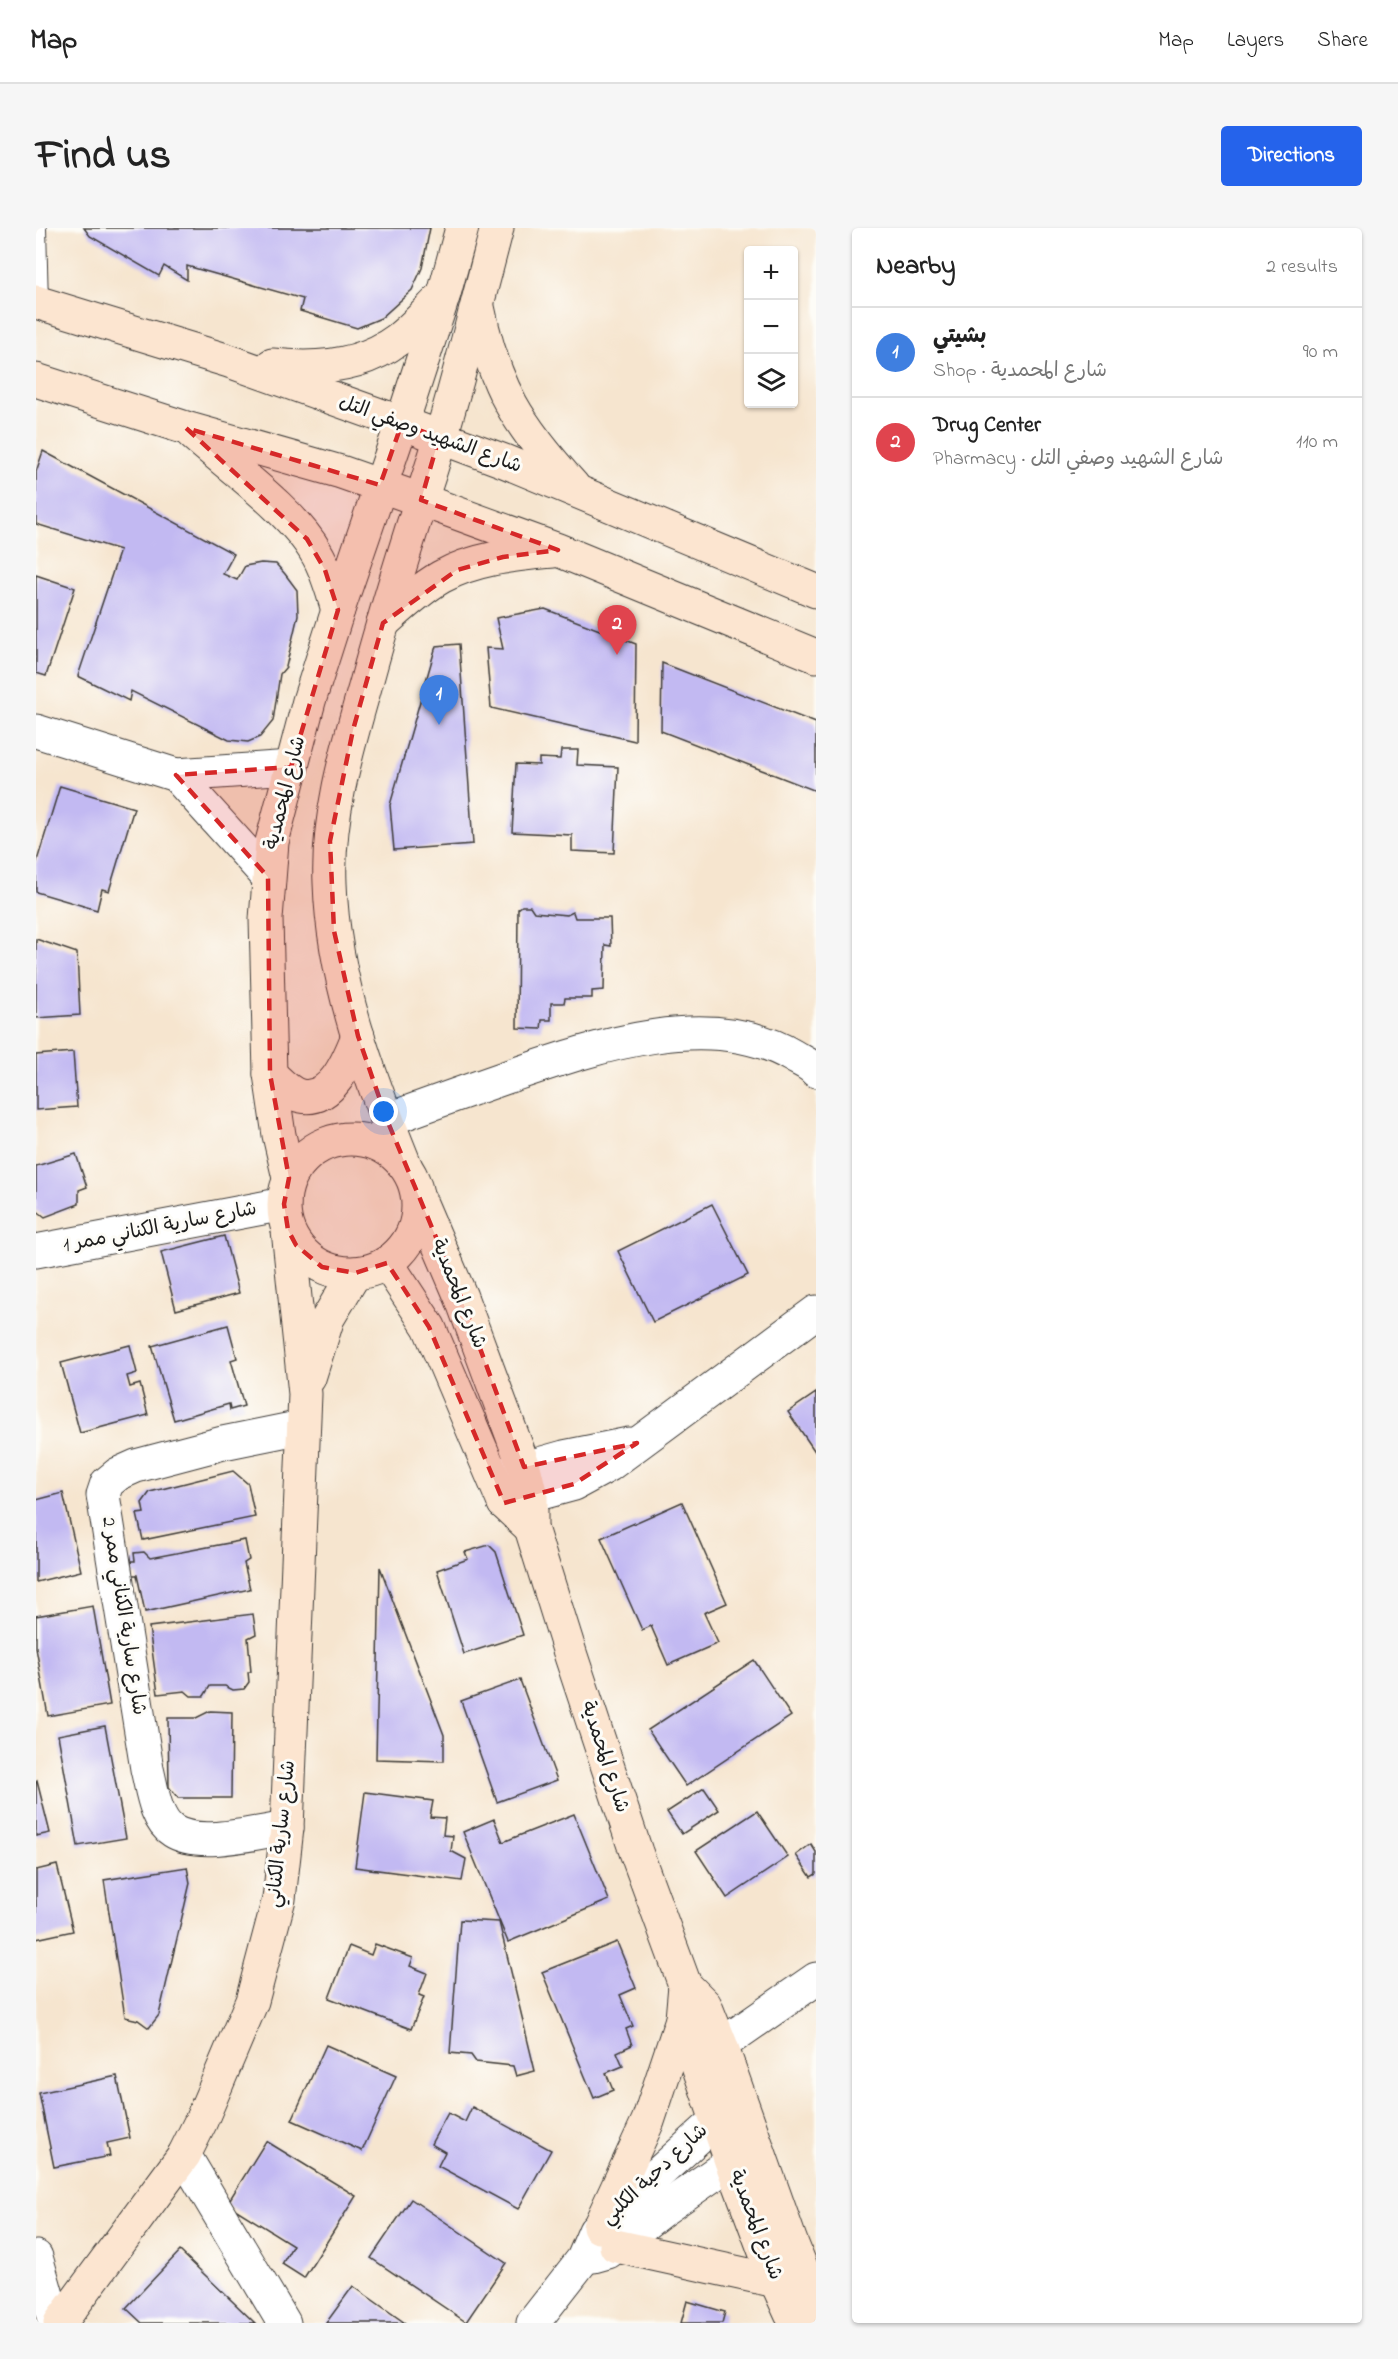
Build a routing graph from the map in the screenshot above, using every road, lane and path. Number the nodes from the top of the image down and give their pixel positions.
1 (37, 228) edge
2 (462, 228) edge
3 (497, 228) edge
4 (444, 294) junction
5 (477, 302) junction
6 (38, 303) edge
7 (229, 361) junction
8 (36, 380) edge
9 (402, 423) junction
10 (186, 428) junction
11 (439, 438) junction
12 (380, 485) junction
13 (579, 492) junction
14 (422, 500) junction
15 (558, 550) junction
16 (816, 591) edge
17 (338, 610) junction
18 (383, 623) junction
19 (816, 656) edge
20 (36, 731) edge
21 (291, 767) junction
22 (176, 775) junction
23 (268, 877) junction
24 (358, 1036) junction
25 (816, 1071) edge
26 (270, 1074) junction
27 (387, 1120) junction
28 (405, 1164) junction
29 (419, 1199) junction
30 (287, 1204) junction
31 (36, 1251) edge
32 (387, 1263) junction
33 (355, 1273) junction
34 (816, 1312) edge
35 (305, 1394) junction
36 (302, 1427) junction
37 (513, 1486) junction
38 (287, 1828) junction
39 (816, 1979) edge
40 (684, 1985) junction
41 (682, 2019) junction
42 (721, 2045) junction
43 (728, 2109) junction
44 (744, 2153) junction
45 (184, 2155) junction
46 (608, 2236) junction
47 (36, 2257) edge
48 (776, 2281) junction
49 (806, 2311) edge
50 (58, 2323) edge
51 (284, 2323) edge
52 (533, 2323) edge

1 - 6 lane
2 - 4 street, شارع المحمدية
3 - 5 street
4 - 7 street
4 - 9 street, شارع المحمدية
5 - 11 street
5 - 13 street
6 - 7 street, شارع الشهيد وصفي التل
7 - 9 street, شارع الشهيد وصفي التل
8 - 10 street
9 - 11 street, شارع الشهيد وصفي التل
9 - 12 street, شارع المحمدية
10 - 12 street
10 - 17 street
11 - 13 street, شارع الشهيد وصفي التل
11 - 14 street
12 - 14 street
12 - 17 street, شارع المحمدية
13 - 16 street, شارع الشهيد وصفي التل
14 - 15 street
14 - 18 street
15 - 18 street
15 - 19 street
17 - 21 street, شارع المحمدية
18 - 24 street
20 - 22 street
21 - 22 street
21 - 23 street, شارع المحمدية
22 - 23 street
23 - 26 street, شارع المحمدية
24 - 26 street
24 - 27 street
25 - 27 street
26 - 30 street, شارع المحمدية
27 - 28 street
28 - 29 street
28 - 30 street
29 - 32 street
29 - 37 street, شارع المحمدية
30 - 31 street, شارع سارية الكناني ممر 1
30 - 33 street
30 - 35 street, شارع سارية الكناني
32 - 33 street
32 - 37 street, شارع المحمدية
33 - 35 street, شارع سارية الكناني
34 - 37 street
35 - 36 street, شارع سارية الكناني
36 - 38 street, شارع سارية الكناني
36 - 38 street, شارع سارية الكناني ممر 2
37 - 40 street, شارع المحمدية
38 - 45 street, شارع سارية الكناني
39 - 42 street
40 - 41 street, شارع المحمدية
40 - 42 street, شارع المحمدية
41 - 43 street, شارع المحمدية
41 - 46 street
42 - 43 street, شارع المحمدية
43 - 44 street, شارع المحمدية
43 - 46 street, شارع دحية الكلبي
44 - 46 street, شارع دحية الكلبي
44 - 48 street, شارع المحمدية
44 - 49 street, شارع المحمدية
45 - 50 street, شارع سارية الكناني
45 - 51 street
46 - 48 street
46 - 52 street, شارع دحية الكلبي
47 - 50 street
48 - 49 street, شارع المحمدية

